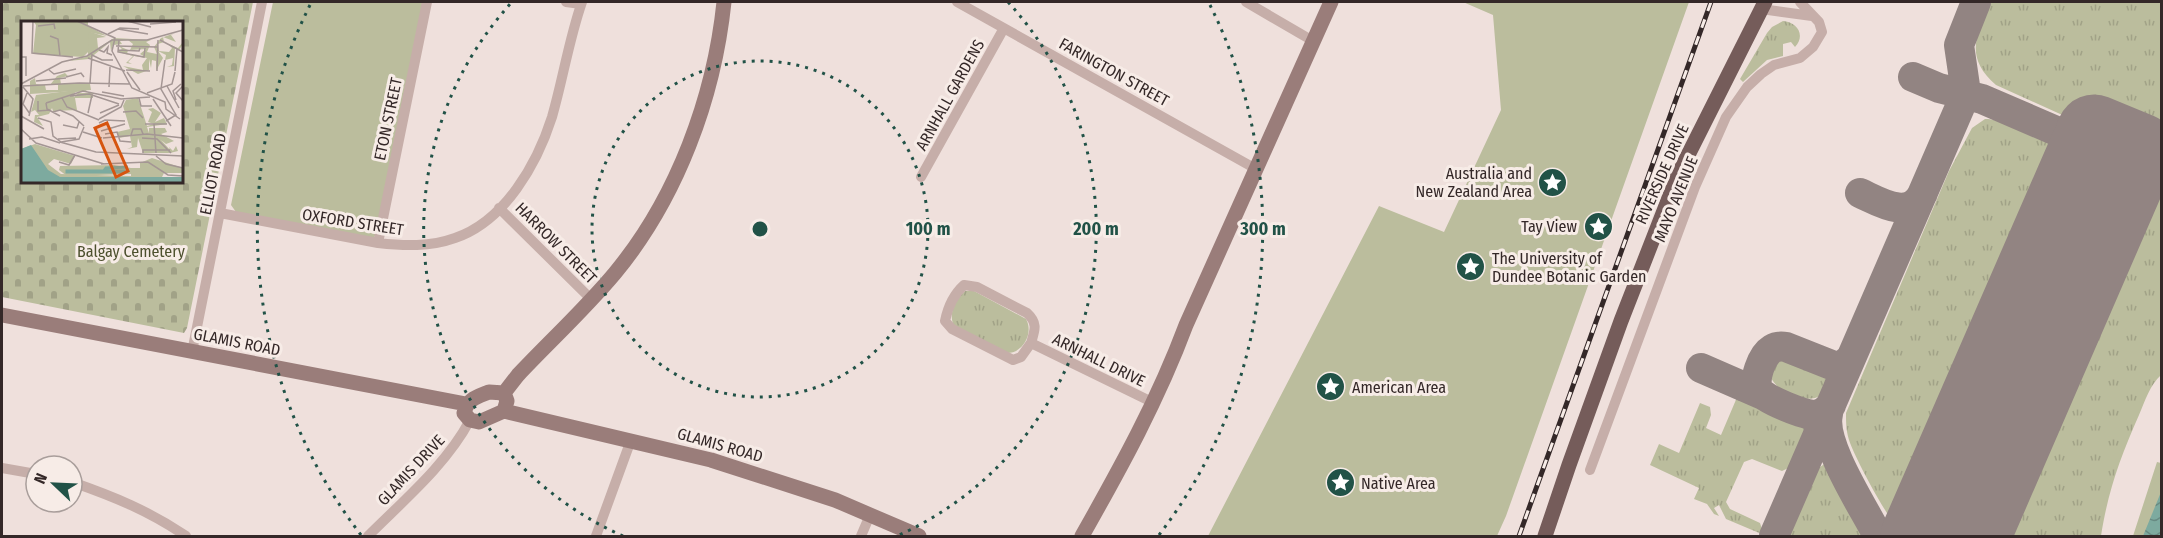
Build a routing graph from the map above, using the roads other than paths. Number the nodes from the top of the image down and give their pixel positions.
1 (262, 2) edge
2 (427, 2) edge
3 (566, 2) edge
4 (724, 2) edge
5 (957, 2) edge
6 (1246, 2) edge
7 (1331, 2) edge
8 (1800, 2) edge
9 (581, 3) edge
10 (1763, 5) edge
11 (1812, 16) junction
12 (1005, 28) junction
13 (1313, 41) junction
14 (1256, 169) junction
15 (921, 177) dead end
16 (499, 208) junction
17 (220, 213) junction
18 (378, 243) junction
19 (591, 299) junction
20 (2, 315) edge
21 (1031, 343) junction
22 (192, 352) junction
23 (504, 393) junction
24 (1154, 403) junction
25 (466, 404) junction
26 (504, 411) junction
27 (470, 420) junction
28 (631, 440) junction
29 (2, 468) edge
30 (1590, 470) dead end
31 (24, 472) edge
32 (84, 486) edge
33 (870, 515) junction
34 (185, 536) edge
35 (368, 537) edge
36 (596, 537) edge
37 (861, 537) edge
38 (919, 537) edge
39 (1082, 537) edge
40 (1545, 537) edge

1 - 17 street, ELLIOT ROAD
2 - 18 street, ETON STREET
3 - 9 street
4 - 19 street
5 - 12 street, FARINGTON STREET
6 - 13 street
7 - 13 street
8 - 11 street, MAYO AVENUE
9 - 16 street, OXFORD STREET
10 - 11 street
10 - 40 main road, RIVERSIDE DRIVE
11 - 30 street, MAYO AVENUE
12 - 14 street, FARINGTON STREET
12 - 15 street, ARNHALL GARDENS
13 - 14 street
14 - 24 street
16 - 18 street, OXFORD STREET
16 - 19 street, HARROW STREET
17 - 18 street, OXFORD STREET
17 - 22 street, ELLIOT ROAD
19 - 23 street
20 - 22 street, GLAMIS ROAD
21 - 21 street, ARNHALL DRIVE
21 - 24 street, ARNHALL DRIVE
22 - 25 street, GLAMIS ROAD
23 - 25 street
23 - 26 street
24 - 39 street
25 - 27 street
26 - 27 street
26 - 28 street, GLAMIS ROAD
27 - 35 street, GLAMIS DRIVE
28 - 33 street, GLAMIS ROAD
28 - 36 street
29 - 31 street
32 - 34 street
33 - 37 street
33 - 38 street, GLAMIS ROAD

